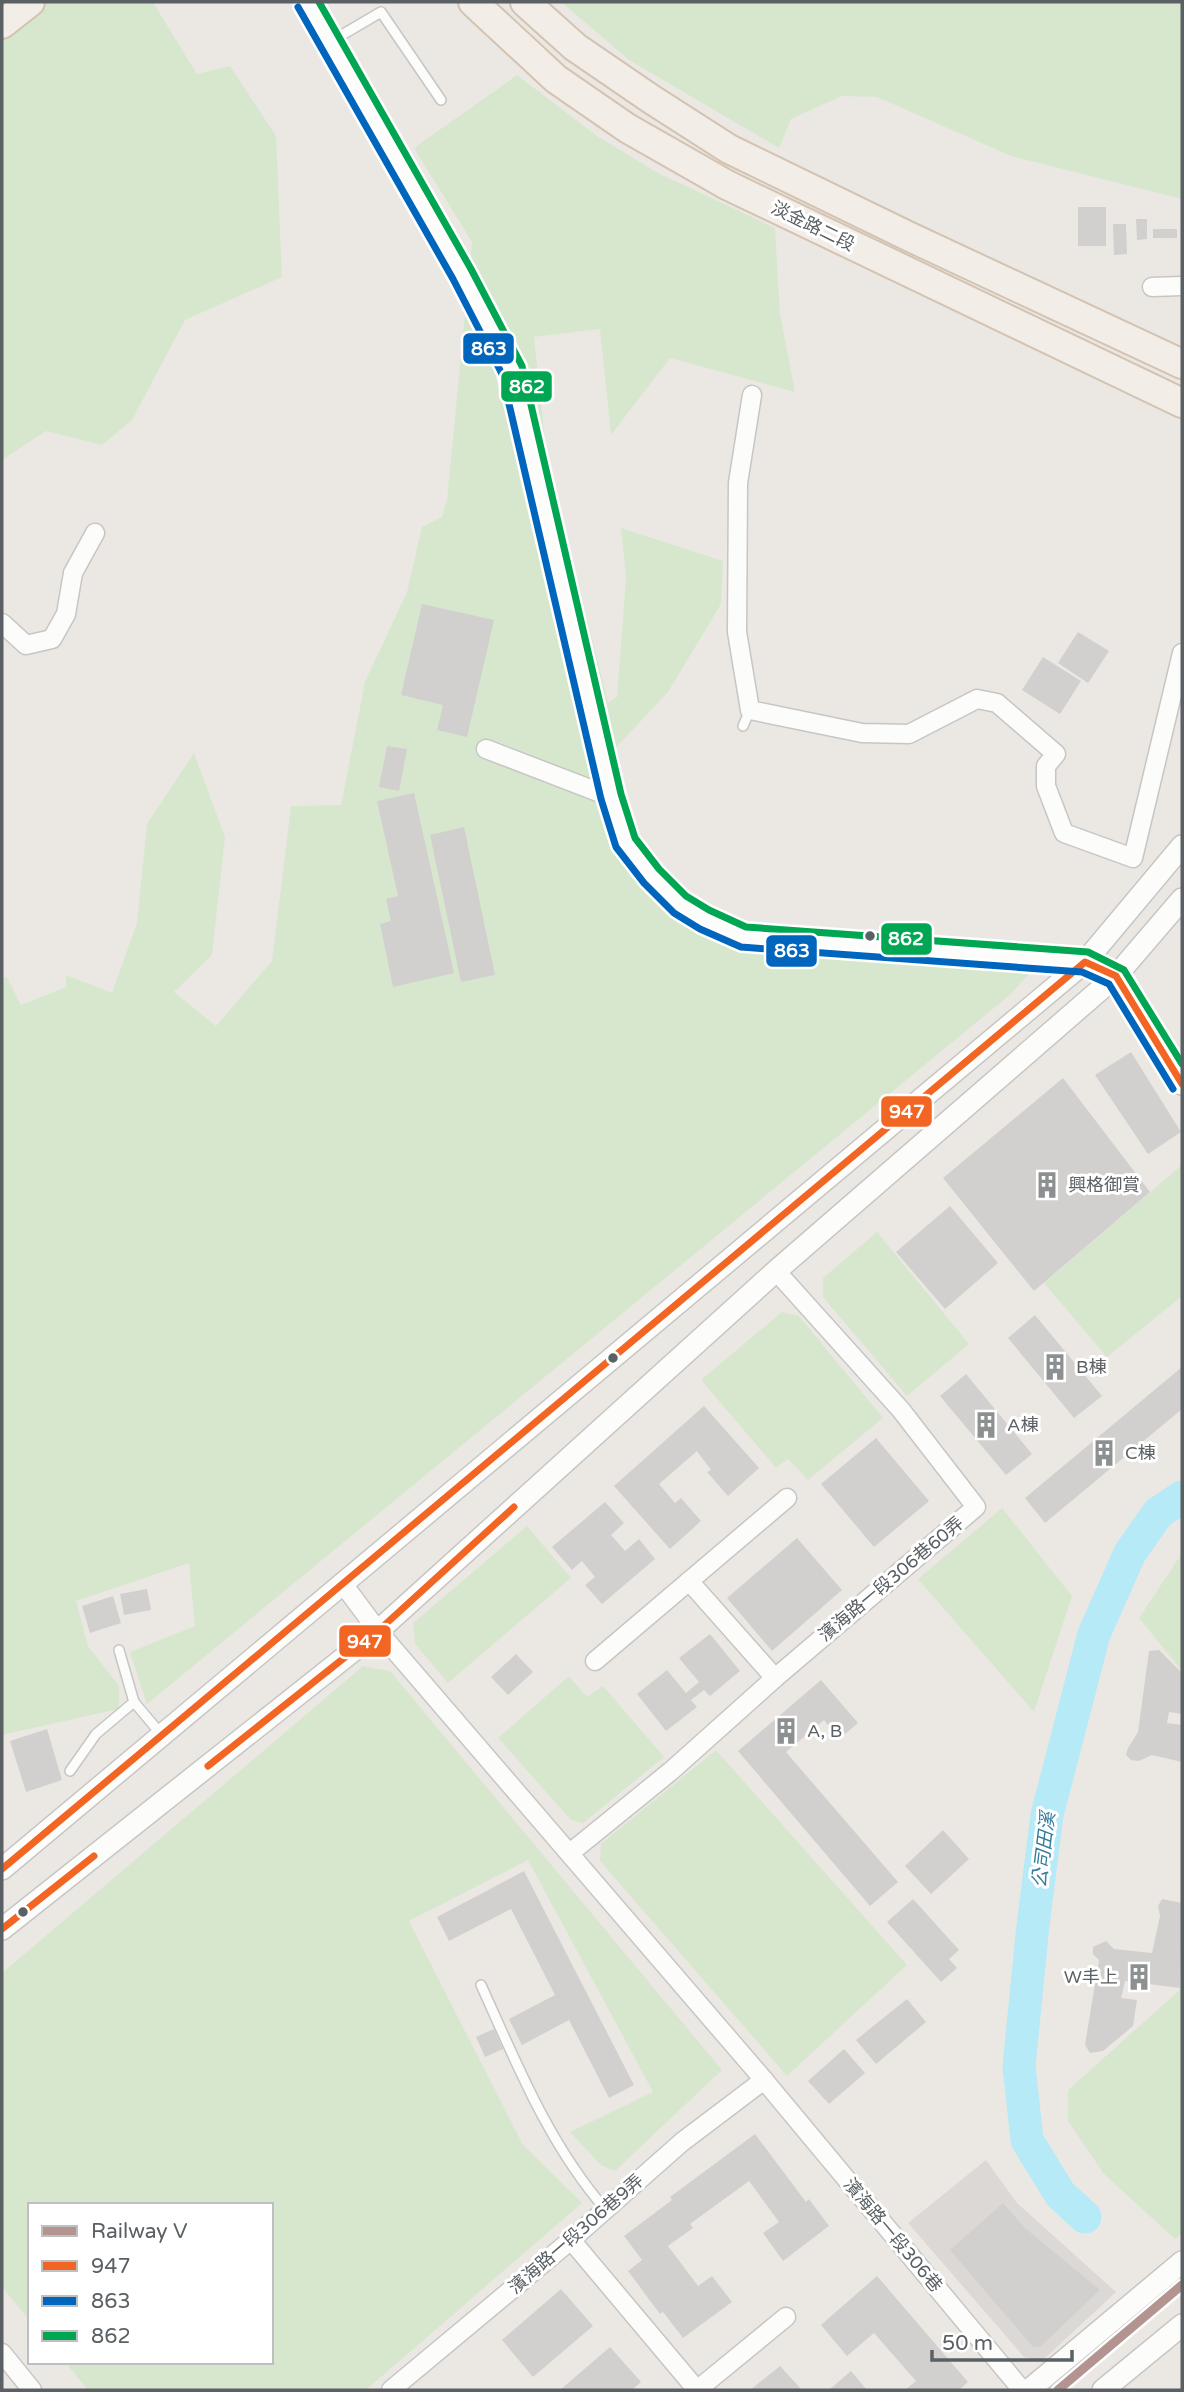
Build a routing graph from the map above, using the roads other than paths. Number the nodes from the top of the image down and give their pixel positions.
1 (30, 2) edge
2 (307, 2) edge
3 (473, 2) edge
4 (525, 2) edge
5 (2, 24) edge
6 (330, 42) junction
7 (441, 100) dead end
8 (1182, 286) edge
9 (1152, 287) dead end
10 (1182, 364) edge
11 (752, 395) dead end
12 (1182, 403) edge
13 (95, 533) dead end
14 (2, 623) edge
15 (1182, 653) edge
16 (486, 749) dead end
17 (611, 797) junction
18 (1182, 846) edge
19 (1133, 858) junction
20 (1158, 875) junction
21 (1182, 899) edge
22 (1085, 962) junction
23 (1116, 976) junction
24 (1182, 1084) edge
25 (776, 1271) junction
26 (787, 1498) dead end
27 (689, 1581) junction
28 (343, 1584) junction
29 (377, 1631) junction
30 (119, 1650) dead end
31 (595, 1661) dead end
32 (775, 1678) junction
33 (135, 1702) junction
34 (162, 1735) junction
35 (70, 1771) dead end
36 (570, 1853) junction
37 (2, 1869) edge
38 (2, 1929) edge
39 (481, 1985) dead end
40 (764, 2080) junction
41 (605, 2209) junction
42 (571, 2240) junction
43 (1182, 2262) edge
44 (786, 2316) dead end
45 (1182, 2325) edge
46 (2, 2353) edge
47 (399, 2388) edge
48 (32, 2390) edge
49 (697, 2390) edge
50 (1022, 2390) edge
51 (1029, 2390) edge
52 (1103, 2390) edge

1 - 5 main road
2 - 6 street
3 - 12 main road, 淡金路二段
4 - 10 main road, 淡金路二段
6 - 7 lane
6 - 17 street
8 - 9 street
11 - 19 street
13 - 14 street
15 - 19 street
16 - 17 street
17 - 22 street
18 - 20 street
19 - 20 street
20 - 22 street
21 - 23 street
22 - 23 street
22 - 28 street
23 - 24 street
23 - 25 street
25 - 29 street
25 - 32 street, 濱海路一段306巷60弄
26 - 27 street
27 - 31 street
27 - 32 street
28 - 29 street, 濱海路一段306巷
28 - 34 street
29 - 36 street, 濱海路一段306巷
29 - 38 street
30 - 33 lane
32 - 36 street, 濱海路一段306巷60弄
33 - 34 lane
33 - 35 lane
34 - 37 street
36 - 40 street, 濱海路一段306巷
39 - 41 lane
40 - 41 street, 濱海路一段306巷9弄
40 - 50 street, 濱海路一段306巷
41 - 42 street, 濱海路一段306巷9弄
42 - 47 street, 濱海路一段306巷9弄
42 - 49 street
43 - 51 street
44 - 49 street
45 - 52 street
46 - 48 street

